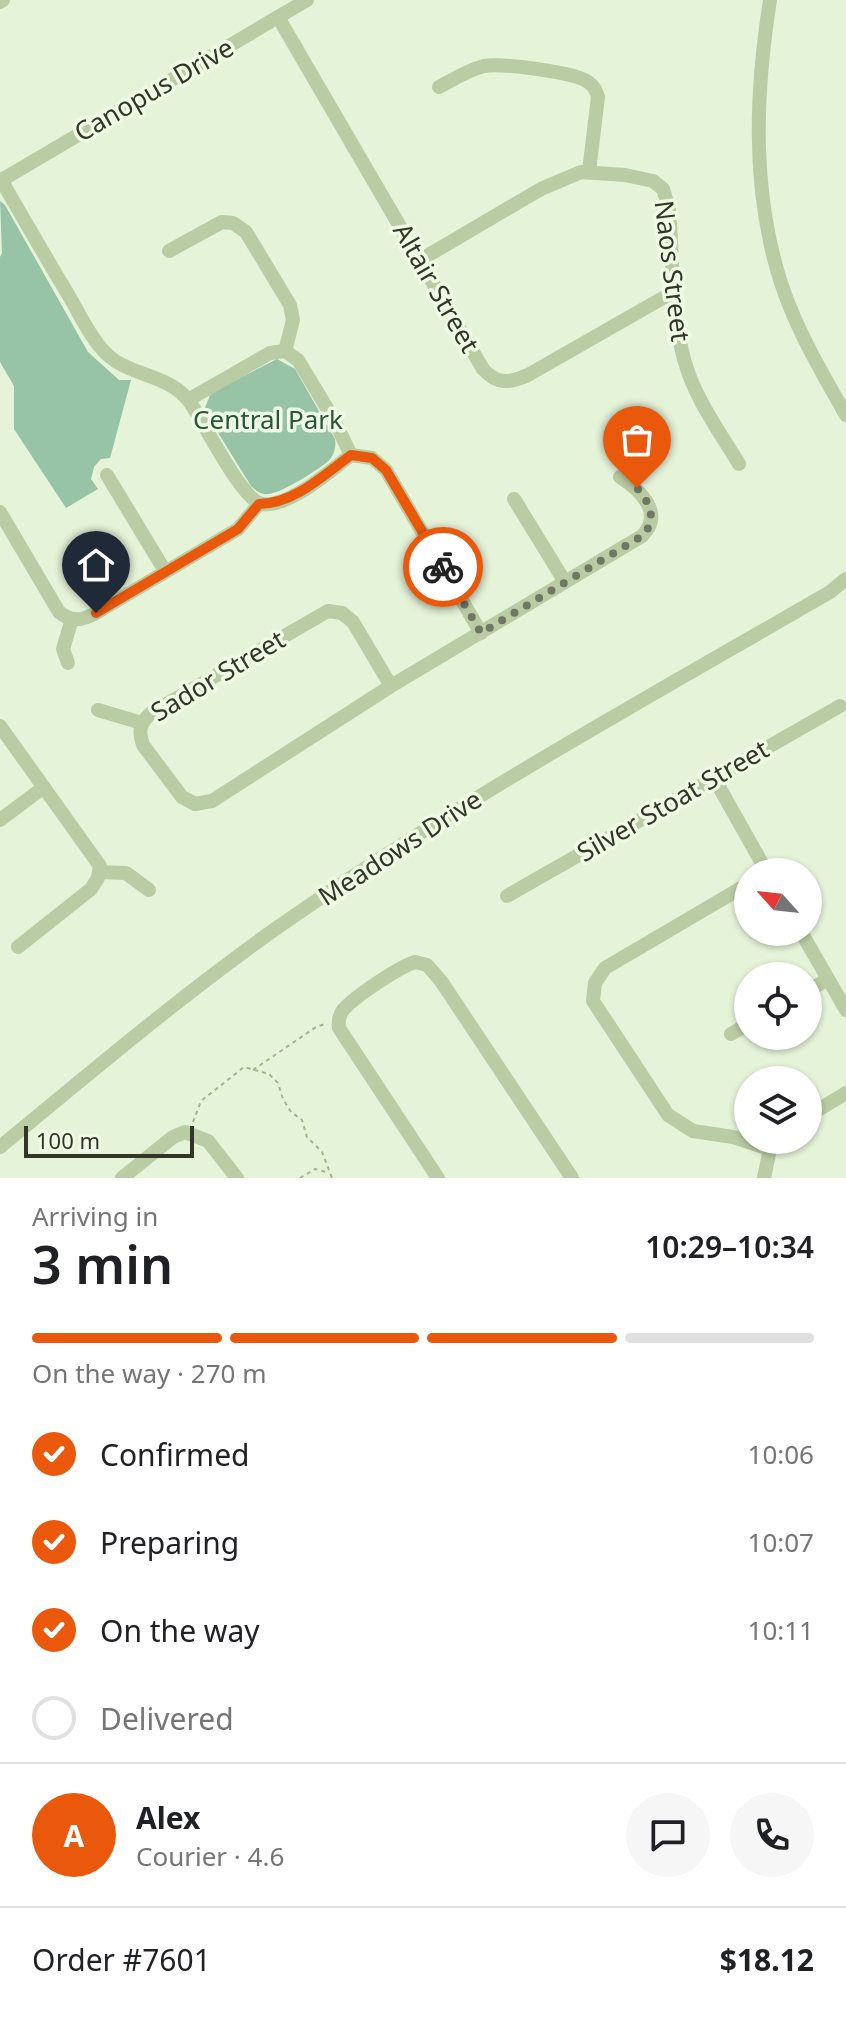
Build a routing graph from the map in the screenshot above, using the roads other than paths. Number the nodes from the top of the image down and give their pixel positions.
1 (307, 0) edge
2 (770, 0) edge
3 (278, 17) junction
4 (439, 87) dead end
5 (589, 171) junction
6 (1, 180) edge
7 (169, 251) dead end
8 (420, 260) junction
9 (675, 291) junction
10 (285, 351) junction
11 (188, 400) junction
12 (846, 415) edge
13 (351, 455) junction
14 (739, 464) dead end
15 (107, 475) dead end
16 (620, 477) dead end
17 (514, 499) dead end
18 (259, 504) junction
19 (0, 512) edge
20 (165, 571) junction
21 (846, 579) edge
22 (565, 582) junction
23 (846, 587) edge
24 (830, 592) junction
25 (72, 619) junction
26 (481, 633) junction
27 (68, 663) dead end
28 (391, 686) junction
29 (840, 706) dead end
30 (98, 710) dead end
31 (142, 723) junction
32 (0, 726) edge
33 (714, 778) junction
34 (44, 787) junction
35 (0, 820) edge
36 (759, 858) edge
37 (100, 872) junction
38 (149, 890) dead end
39 (734, 892) edge
40 (507, 896) dead end
41 (809, 946) edge
42 (18, 947) dead end
43 (828, 979) junction
44 (822, 983) edge
45 (846, 1010) edge
46 (734, 1032) edge
47 (731, 1034) dead end
48 (846, 1093) edge
49 (822, 1108) edge
50 (734, 1137) edge
51 (0, 1147) edge
52 (771, 1154) edge
53 (122, 1178) edge
54 (237, 1178) edge
55 (438, 1178) edge
56 (572, 1178) edge
57 (764, 1178) edge

1 - 3 street, Canopus Drive
2 - 12 street
3 - 6 street, Canopus Drive
3 - 8 street, Altair Street
4 - 5 street
5 - 8 street, Naos Street
5 - 9 street, Naos Street
6 - 11 street
7 - 10 street
8 - 9 street, Altair Street
9 - 14 street, Naos Street
10 - 11 street
10 - 13 street
11 - 18 street
13 - 18 street
13 - 26 street
15 - 20 street
16 - 22 street, Sador Street
17 - 22 street
18 - 20 street
19 - 25 street
20 - 25 street
21 - 24 street, Meadows Drive
22 - 26 street, Sador Street
23 - 24 street, Meadows Drive
24 - 51 street, Meadows Drive
25 - 27 street
26 - 28 street, Sador Street
28 - 31 street, Sador Street
28 - 31 street, Sador Street
29 - 33 street, Silver Stoat Street
30 - 31 street
32 - 34 street
33 - 36 street
33 - 40 street, Silver Stoat Street
34 - 35 street
34 - 37 street
37 - 38 street
37 - 42 street
39 - 50 street
41 - 43 street
43 - 44 street
43 - 45 street
46 - 47 street
48 - 49 street
52 - 57 street
53 - 54 street
55 - 56 street

